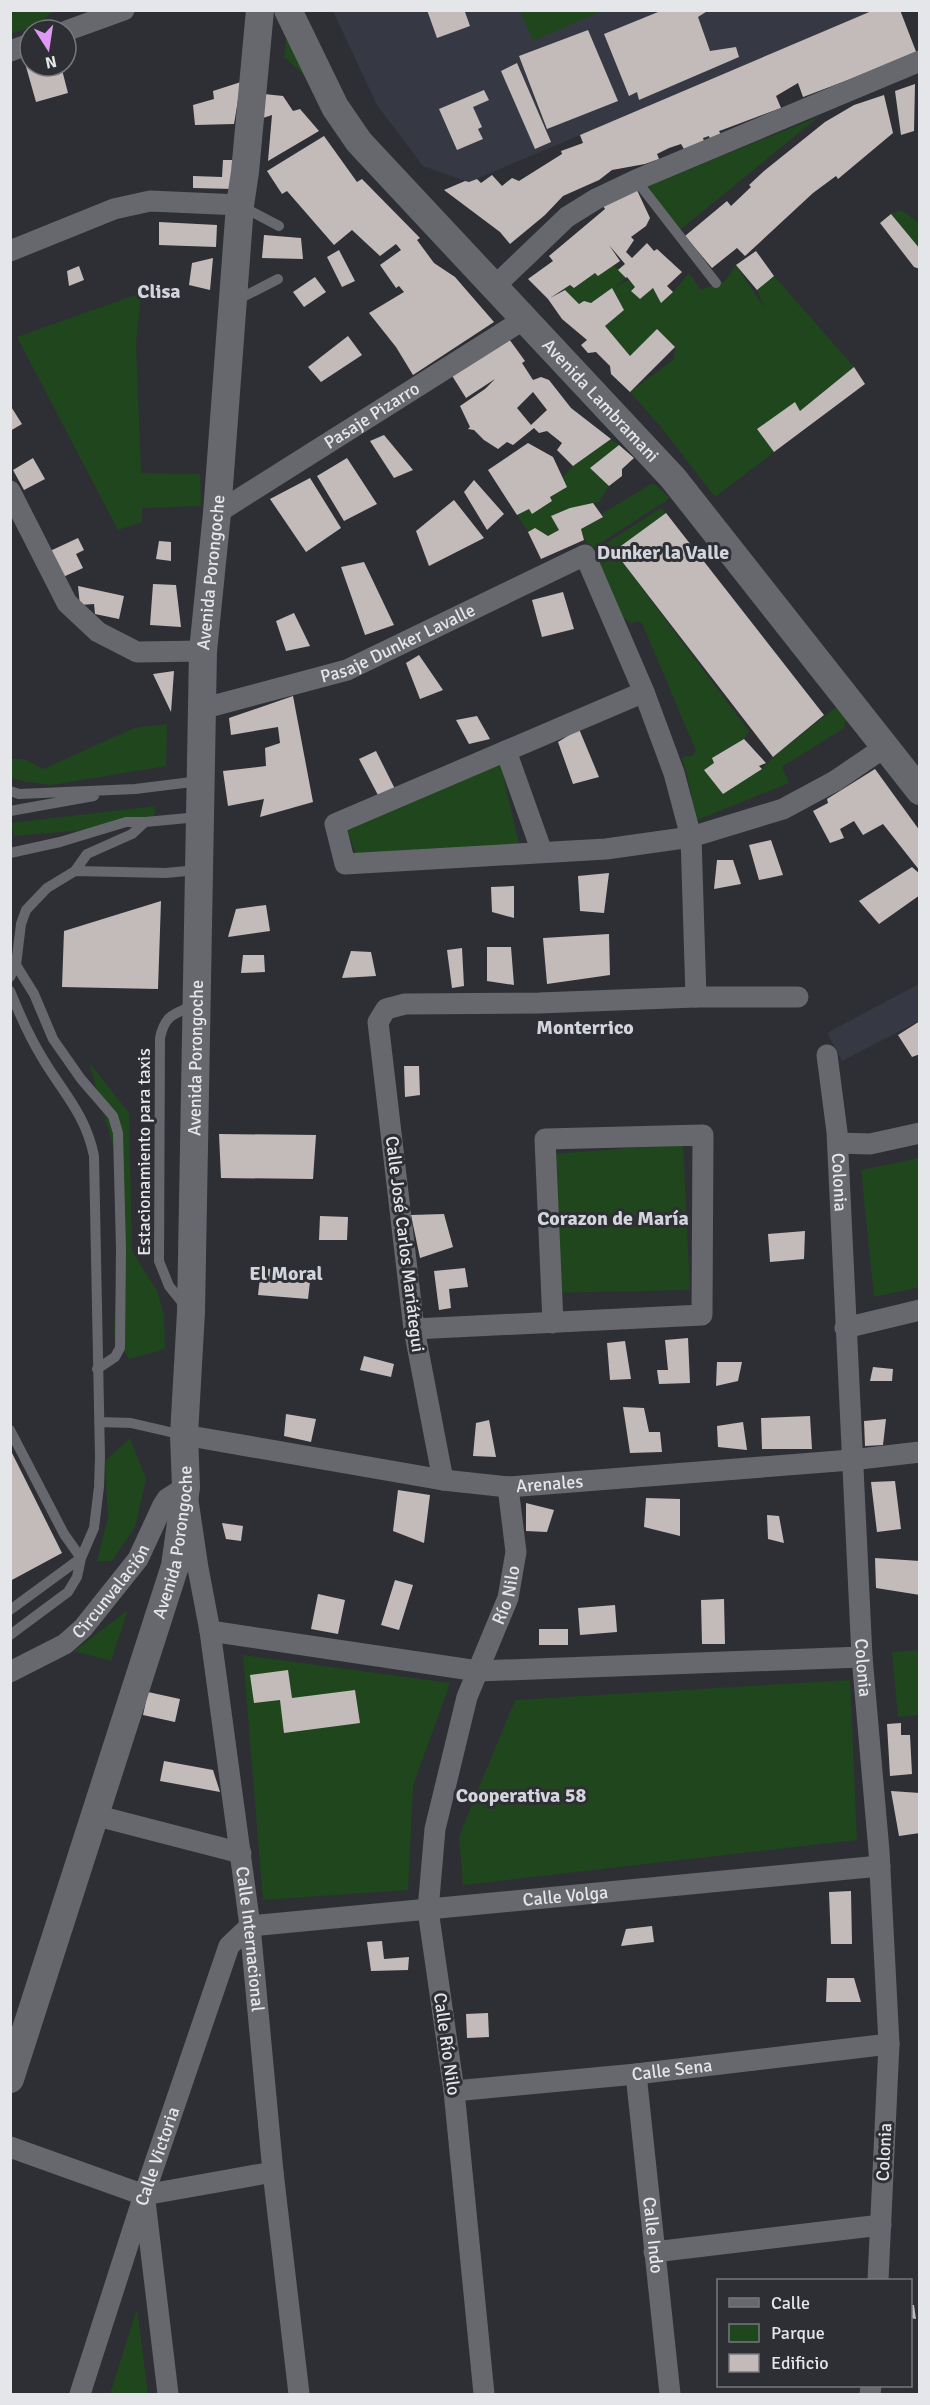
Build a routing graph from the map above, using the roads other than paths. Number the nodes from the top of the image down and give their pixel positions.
1 (124, 10) edge
2 (260, 10) edge
3 (288, 10) edge
4 (78, 21) edge
5 (920, 61) edge
6 (636, 180) junction
7 (240, 205) junction
8 (279, 226) dead end
9 (10, 251) edge
10 (278, 279) dead end
11 (716, 283) dead end
12 (495, 286) junction
13 (234, 301) junction
14 (526, 318) junction
15 (10, 491) edge
16 (217, 513) junction
17 (203, 651) junction
18 (644, 692) junction
19 (201, 709) junction
20 (885, 747) junction
21 (506, 751) junction
22 (200, 781) junction
23 (135, 789) junction
24 (10, 791) edge
25 (920, 791) edge
26 (10, 811) edge
27 (199, 817) junction
28 (145, 822) junction
29 (691, 837) junction
30 (542, 852) junction
31 (10, 854) edge
32 (198, 870) junction
33 (75, 871) junction
34 (16, 964) junction
35 (10, 977) edge
36 (10, 991) edge
37 (696, 997) junction
38 (798, 997) dead end
39 (198, 1003) junction
40 (827, 1055) dead end
41 (920, 1133) edge
42 (838, 1143) junction
43 (920, 1310) edge
44 (191, 1312) junction
45 (553, 1323) junction
46 (845, 1328) junction
47 (414, 1329) junction
48 (97, 1369) junction
49 (99, 1422) junction
50 (10, 1430) edge
51 (184, 1436) junction
52 (920, 1452) edge
53 (851, 1460) junction
54 (443, 1480) junction
55 (186, 1487) junction
56 (508, 1487) junction
57 (81, 1557) junction
58 (10, 1610) edge
59 (210, 1631) junction
60 (10, 1635) edge
61 (862, 1657) junction
62 (478, 1671) junction
63 (10, 1672) edge
64 (467, 1696) joint
65 (94, 1815) junction
66 (241, 1853) junction
67 (880, 1866) junction
68 (428, 1910) junction
69 (250, 1926) junction
70 (889, 2044) junction
71 (636, 2074) junction
72 (10, 2079) edge
73 (454, 2091) junction
74 (10, 2147) edge
75 (273, 2172) junction
76 (144, 2194) junction
77 (881, 2225) junction
78 (654, 2252) junction
79 (878, 2279) edge
80 (80, 2394) edge
81 (168, 2394) edge
82 (299, 2394) edge
83 (484, 2394) edge
84 (670, 2394) edge

1 - 4 street
2 - 7 main road, Avenida Porongoche
3 - 12 main road, Avenida Lambramani
5 - 6 street
6 - 11 lane
6 - 12 street
7 - 8 lane
7 - 9 street
7 - 13 main road, Avenida Porongoche
10 - 13 lane
12 - 14 main road, Avenida Lambramani
13 - 16 main road, Avenida Porongoche
14 - 16 street, Pasaje Pizarro
14 - 20 main road, Avenida Lambramani
15 - 17 street
16 - 17 main road, Avenida Porongoche
17 - 19 main road, Avenida Porongoche
18 - 19 street, Pasaje Dunker Lavalle
18 - 21 street
18 - 29 street
19 - 22 main road, Avenida Porongoche
20 - 25 main road, Avenida Lambramani
20 - 29 street
21 - 30 street
21 - 30 street
22 - 23 lane
22 - 27 main road, Avenida Porongoche
23 - 24 lane
23 - 26 lane
27 - 28 lane
27 - 32 main road, Avenida Porongoche
28 - 31 lane
28 - 33 lane
29 - 30 street
29 - 37 street
32 - 33 lane
32 - 39 main road, Avenida Porongoche
33 - 34 lane
34 - 35 lane
34 - 48 lane
36 - 48 lane
37 - 38 street
37 - 47 street, Calle José Carlos Mariátegui
39 - 44 main road, Avenida Porongoche
39 - 44 lane, Estacionamiento para taxis
40 - 42 street, Colonia
41 - 42 street
42 - 46 street, Colonia
43 - 46 street
44 - 51 main road, Avenida Porongoche
45 - 45 street
45 - 47 street
46 - 53 street, Colonia
47 - 54 street, Calle José Carlos Mariátegui
48 - 49 lane
49 - 51 lane
49 - 57 lane
50 - 57 lane
51 - 54 street, Arenales
51 - 55 main road, Avenida Porongoche
52 - 53 street, Arenales
53 - 56 street, Arenales
53 - 61 street, Colonia
54 - 56 street, Arenales
55 - 59 street, Calle Internacional
55 - 63 street, Circunvalación
55 - 65 main road, Avenida Porongoche
56 - 62 street, Río Nilo
57 - 58 lane
57 - 60 lane
59 - 62 street
59 - 66 street, Calle Internacional
61 - 62 street
61 - 67 street, Colonia
62 - 64 street, Río Nilo
64 - 68 street, Calle Río Nilo
65 - 66 street
65 - 72 main road, Avenida Porongoche
66 - 69 street, Calle Internacional
67 - 68 street, Calle Volga
67 - 70 street, Colonia
68 - 69 street, Calle Volga
68 - 73 street, Calle Río Nilo
69 - 75 street, Calle Internacional
69 - 76 street, Calle Victoria
70 - 71 street, Calle Sena
70 - 77 street, Colonia
71 - 73 street, Calle Sena
71 - 78 street, Calle Indo
73 - 83 street, Calle Río Nilo
74 - 76 street
75 - 76 street
75 - 82 street, Calle Internacional
76 - 80 street, Calle Victoria
76 - 81 street
77 - 78 street
77 - 79 street, Colonia
78 - 84 street, Calle Indo

